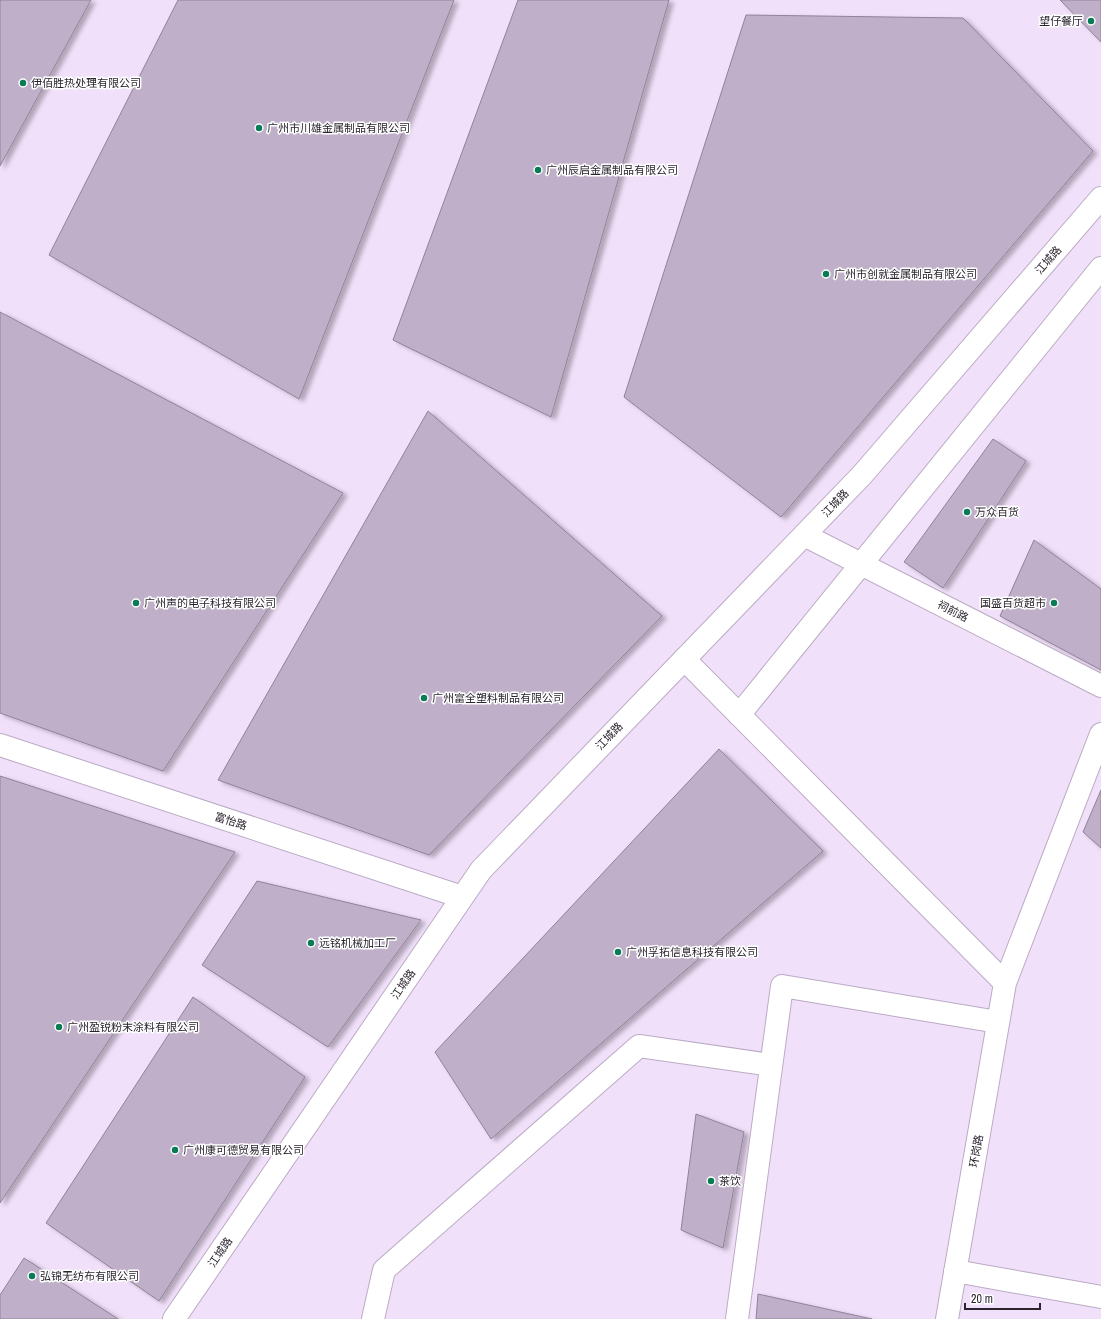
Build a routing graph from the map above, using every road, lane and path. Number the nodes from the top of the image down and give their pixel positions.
1 (1101, 198) edge
2 (1101, 268) edge
3 (804, 535) junction
4 (861, 564) junction
5 (684, 659) junction
6 (1101, 686) edge
7 (739, 714) junction
8 (1101, 734) edge
9 (0, 745) edge
10 (462, 897) junction
11 (1005, 983) junction
12 (998, 1022) junction
13 (772, 1065) junction
14 (956, 1271) junction
15 (1101, 1297) edge
16 (174, 1319) edge
17 (373, 1319) edge
18 (737, 1319) edge
19 (947, 1319) edge

1 - 3 street, 江城路
2 - 4 street
3 - 4 street, 祠前路
3 - 5 street, 江城路
4 - 6 street, 祠前路
4 - 7 street
5 - 7 street
5 - 10 street, 江城路
7 - 11 street
8 - 11 street, 环岗路
9 - 10 street, 富怡路
10 - 16 street, 江城路
11 - 12 street, 环岗路
12 - 13 street
12 - 14 street, 环岗路
13 - 17 street
13 - 18 street
14 - 15 street
14 - 19 street, 环岗路

